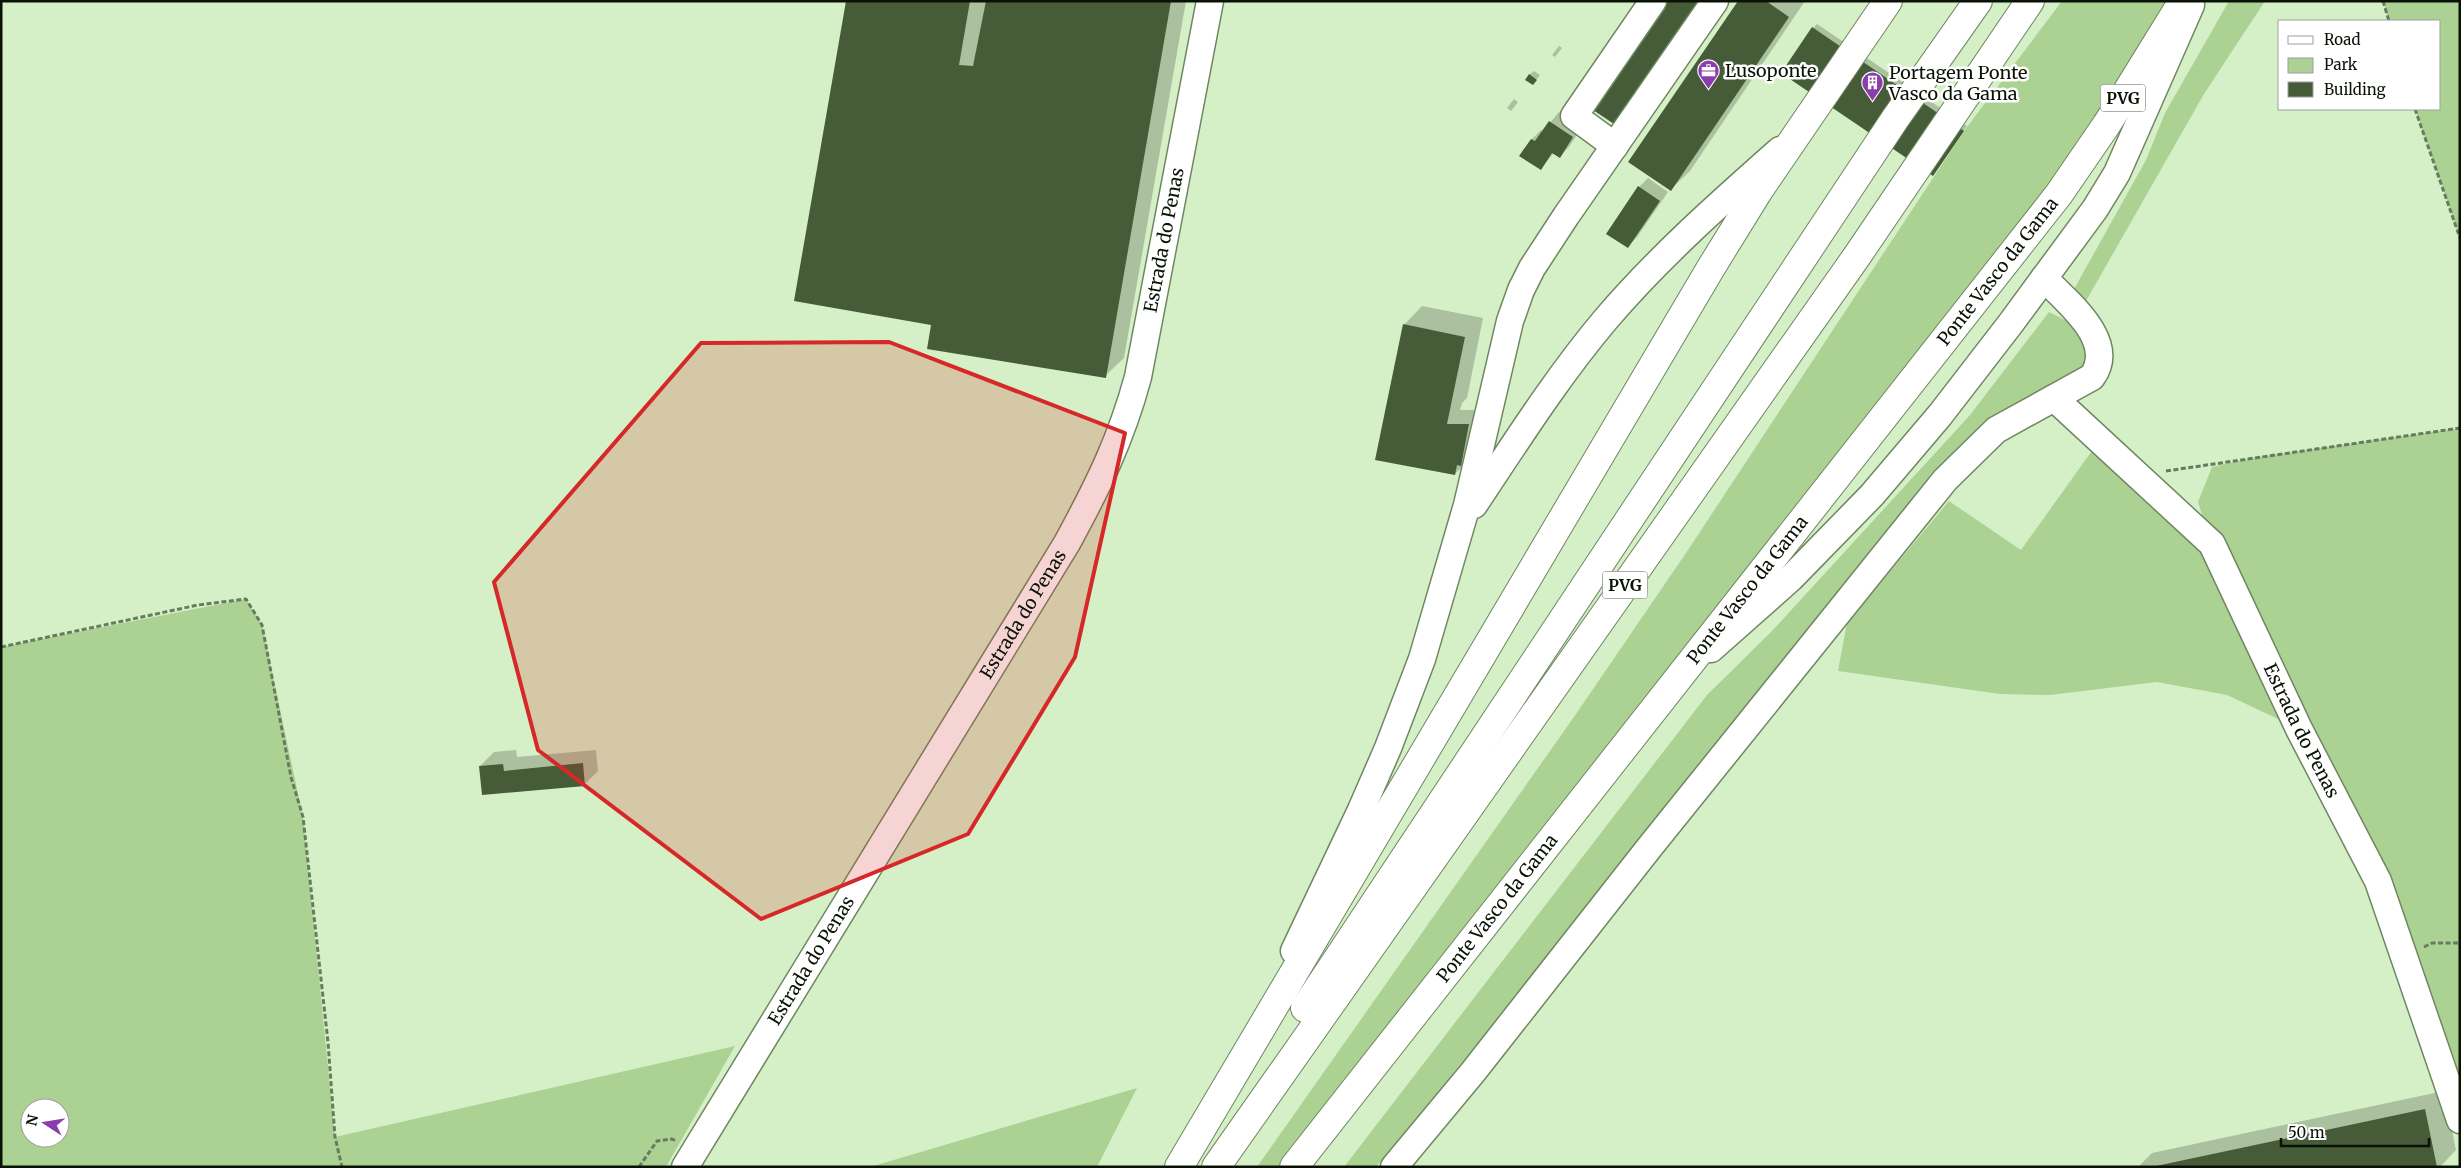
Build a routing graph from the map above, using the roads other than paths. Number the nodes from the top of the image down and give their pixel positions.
1 (1210, 1) edge
2 (1652, 1) edge
3 (1715, 1) edge
4 (1888, 1) edge
5 (1978, 1) edge
6 (2030, 1) edge
7 (2183, 1) edge
8 (2192, 1) edge
9 (1796, 136) junction
10 (1615, 146) junction
11 (2044, 278) junction
12 (2054, 398) junction
13 (1460, 509) junction
14 (1682, 674) junction
15 (1244, 1056) junction
16 (2460, 1120) edge
17 (689, 1158) edge
18 (1179, 1167) edge
19 (1201, 1167) edge
20 (1216, 1167) edge
21 (1294, 1167) edge
22 (1394, 1167) edge

1 - 17 street, Estrada do Penas
2 - 10 street
3 - 10 street
4 - 9 highway
5 - 19 highway, PVG
6 - 20 highway, PVG
7 - 14 highway, Ponte Vasco da Gama / PVG
8 - 11 street
9 - 13 street
9 - 15 highway
10 - 13 street
11 - 12 street
11 - 14 street
12 - 16 street, Estrada do Penas
12 - 22 street
13 - 15 street
14 - 21 highway, Ponte Vasco da Gama / PVG
15 - 18 highway

